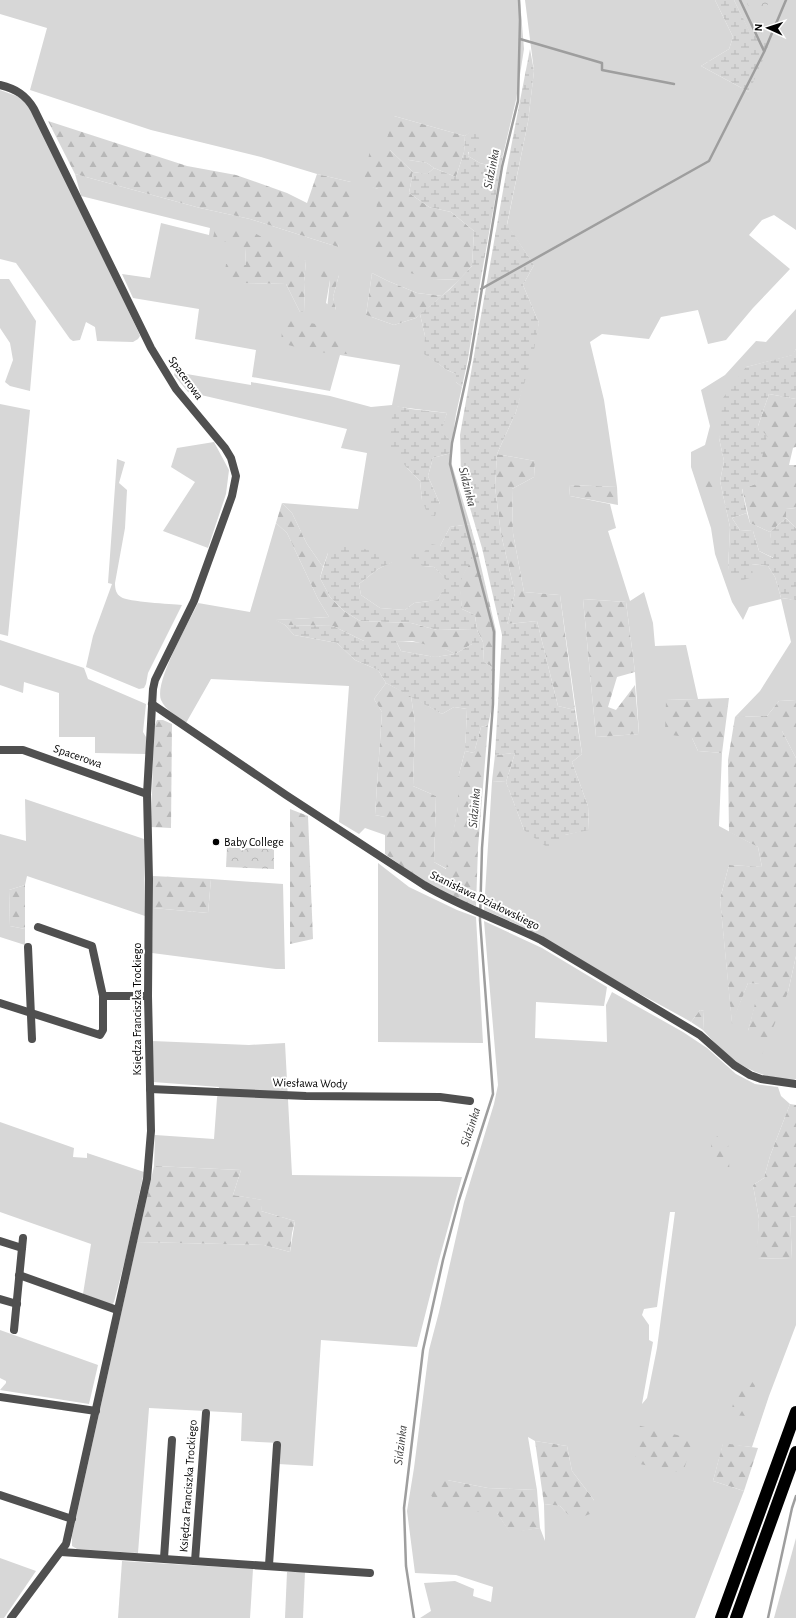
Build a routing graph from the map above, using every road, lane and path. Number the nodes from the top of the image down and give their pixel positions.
1 (0, 85) edge
2 (152, 704) junction
3 (0, 750) edge
4 (147, 794) junction
5 (38, 927) dead end
6 (28, 947) dead end
7 (103, 996) junction
8 (148, 996) junction
9 (0, 1003) edge
10 (30, 1012) junction
11 (32, 1039) dead end
12 (796, 1084) edge
13 (150, 1089) junction
14 (470, 1101) dead end
15 (23, 1238) dead end
16 (0, 1241) edge
17 (22, 1248) junction
18 (19, 1275) junction
19 (0, 1299) edge
20 (16, 1304) junction
21 (117, 1310) junction
22 (14, 1330) dead end
23 (0, 1397) edge
24 (96, 1411) junction
25 (796, 1412) edge
26 (206, 1413) dead end
27 (172, 1440) dead end
28 (277, 1445) dead end
29 (796, 1452) edge
30 (0, 1495) edge
31 (72, 1519) junction
32 (61, 1552) junction
33 (164, 1558) junction
34 (195, 1560) junction
35 (269, 1565) junction
36 (370, 1573) dead end
37 (11, 1618) edge
38 (721, 1618) edge
39 (736, 1618) edge

1 - 2 street, Spacerowa
2 - 4 street, Księdza Franciszka Trockiego
2 - 12 street, Stanisława Działowskiego
3 - 4 street, Spacerowa
4 - 8 street, Księdza Franciszka Trockiego
5 - 7 street
6 - 10 street
7 - 8 street
7 - 10 street
8 - 13 street, Księdza Franciszka Trockiego
9 - 10 street
10 - 11 street
13 - 14 street, Wiesława Wody
13 - 21 street, Księdza Franciszka Trockiego
15 - 17 street
16 - 17 street
17 - 18 street
18 - 20 street
18 - 21 street
19 - 20 street
20 - 22 street
21 - 24 street, Księdza Franciszka Trockiego
23 - 24 street
24 - 31 street, Księdza Franciszka Trockiego
25 - 38 highway
26 - 34 street, Księdza Franciszka Trockiego
27 - 33 street, Księdza Franciszka Trockiego
28 - 35 street
29 - 39 highway
30 - 31 street
31 - 32 street, Księdza Franciszka Trockiego
32 - 33 street, Księdza Franciszka Trockiego
32 - 37 street, Księdza Franciszka Trockiego
33 - 34 street, Księdza Franciszka Trockiego
34 - 35 street, Księdza Franciszka Trockiego
35 - 36 street, Księdza Franciszka Trockiego

